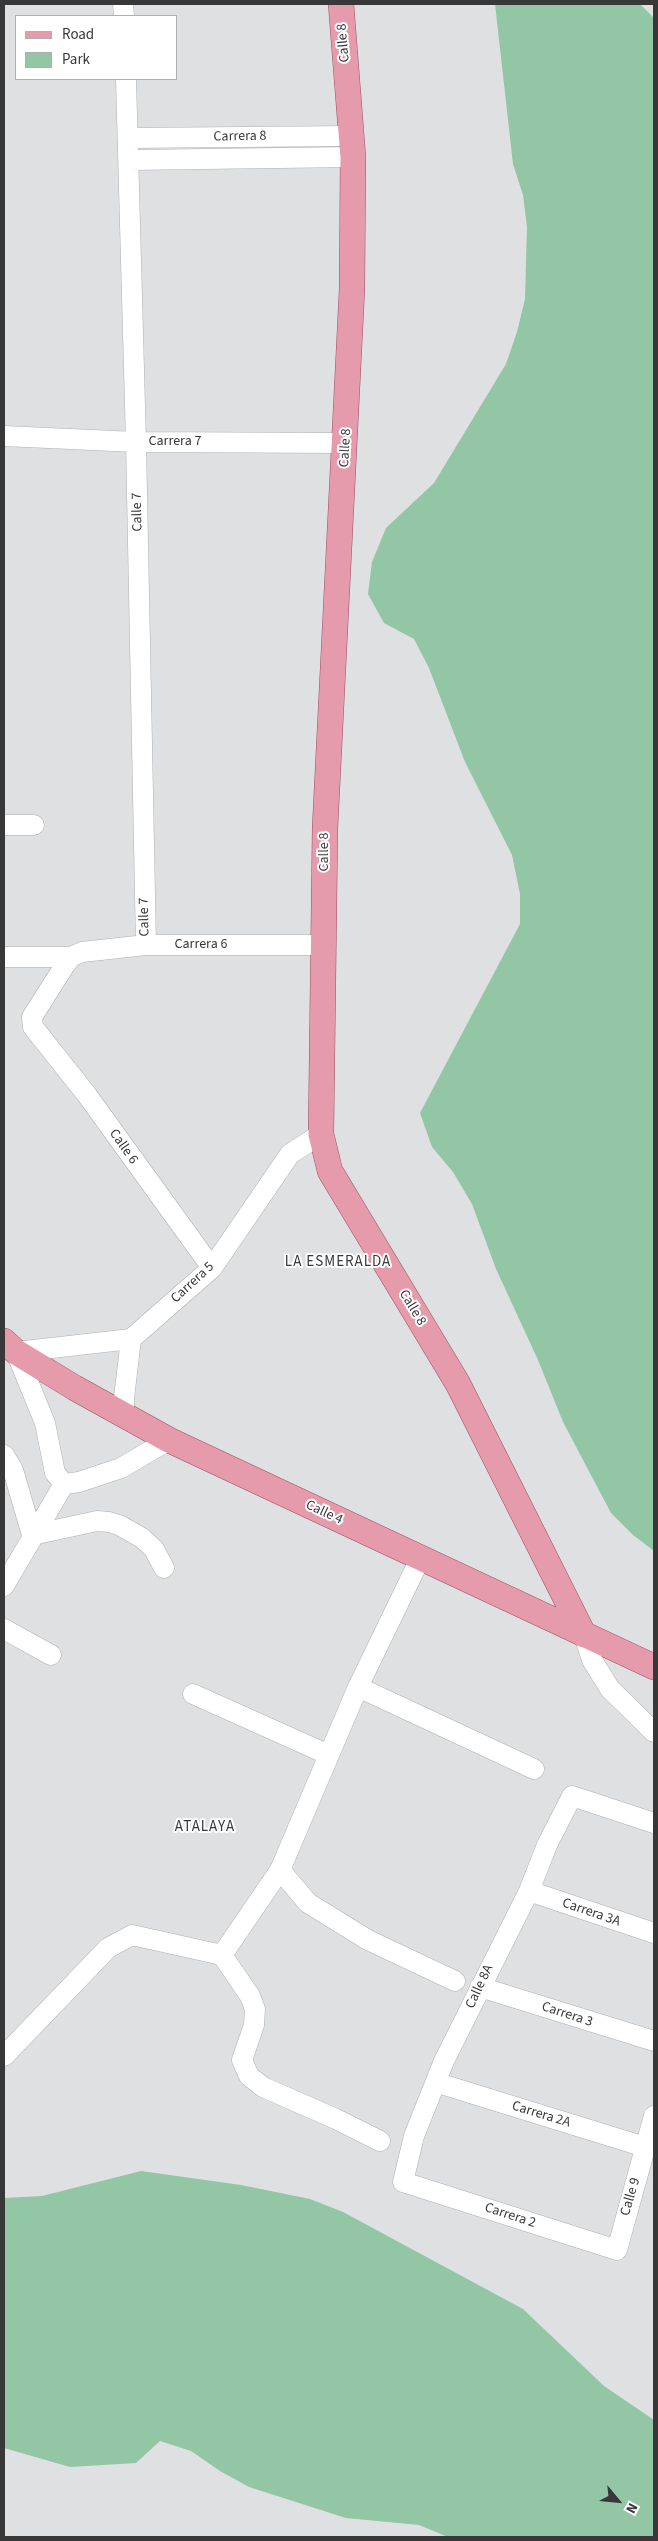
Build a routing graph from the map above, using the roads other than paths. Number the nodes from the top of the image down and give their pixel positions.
1 (341, 4) edge
2 (126, 80) edge
3 (128, 138) junction
4 (352, 146) junction
5 (129, 160) junction
6 (4, 436) edge
7 (136, 442) junction
8 (346, 443) junction
9 (4, 825) edge
10 (34, 825) dead end
11 (146, 945) junction
12 (324, 945) junction
13 (71, 956) junction
14 (4, 957) edge
15 (321, 1134) junction
16 (212, 1268) junction
17 (131, 1338) junction
18 (10, 1347) edge
19 (124, 1414) junction
20 (169, 1440) junction
21 (4, 1455) edge
22 (64, 1484) junction
23 (32, 1535) junction
24 (420, 1558) junction
25 (164, 1568) dead end
26 (4, 1586) edge
27 (4, 1629) edge
28 (584, 1635) junction
29 (51, 1655) dead end
30 (654, 1667) edge
31 (358, 1687) junction
32 (193, 1694) dead end
33 (654, 1732) edge
34 (330, 1755) junction
35 (534, 1770) dead end
36 (654, 1823) edge
37 (280, 1870) junction
38 (529, 1891) junction
39 (654, 1933) edge
40 (222, 1955) junction
41 (455, 1981) dead end
42 (480, 1987) junction
43 (654, 2041) edge
44 (4, 2056) edge
45 (438, 2083) junction
46 (654, 2116) edge
47 (380, 2141) dead end
48 (646, 2147) junction
49 (403, 2182) joint
50 (617, 2250) joint

1 - 4 main road, Calle 8
2 - 3 street, Calle 7
3 - 4 street, Carrera 8
3 - 5 street, Calle 7
4 - 5 street, Carrera 8
4 - 8 main road, Calle 8
5 - 7 street, Calle 7
6 - 7 street, Carrera 7
7 - 8 street, Carrera 7
7 - 11 street, Calle 7
8 - 12 main road, Calle 8
9 - 10 street
11 - 12 street, Carrera 6
11 - 13 street, Carrera 6
12 - 15 main road, Calle 8
13 - 14 street, Carrera 6
13 - 16 street, Calle 6
15 - 16 street, Carrera 5
15 - 28 main road, Calle 8
16 - 17 street, Carrera 5
17 - 18 street
17 - 19 street
18 - 19 main road, Calle 4
18 - 22 street
19 - 20 main road, Calle 4
20 - 22 street
20 - 24 main road, Calle 4
21 - 23 street
22 - 23 street
23 - 25 street
23 - 26 street
24 - 28 main road, Calle 4
24 - 31 street
27 - 29 street
28 - 30 main road, Calle 4
28 - 33 street
31 - 34 street
31 - 35 street
32 - 34 street
34 - 37 street
36 - 38 street, Calle 8A
37 - 40 street
37 - 41 street
38 - 39 street, Carrera 3A
38 - 42 street, Calle 8A
40 - 44 street
40 - 47 street
42 - 43 street, Carrera 3
42 - 45 street, Calle 8A
45 - 48 street, Carrera 2A
45 - 49 street, Calle 8A
46 - 48 street, Calle 9
48 - 50 street, Calle 9
49 - 50 street, Carrera 2

